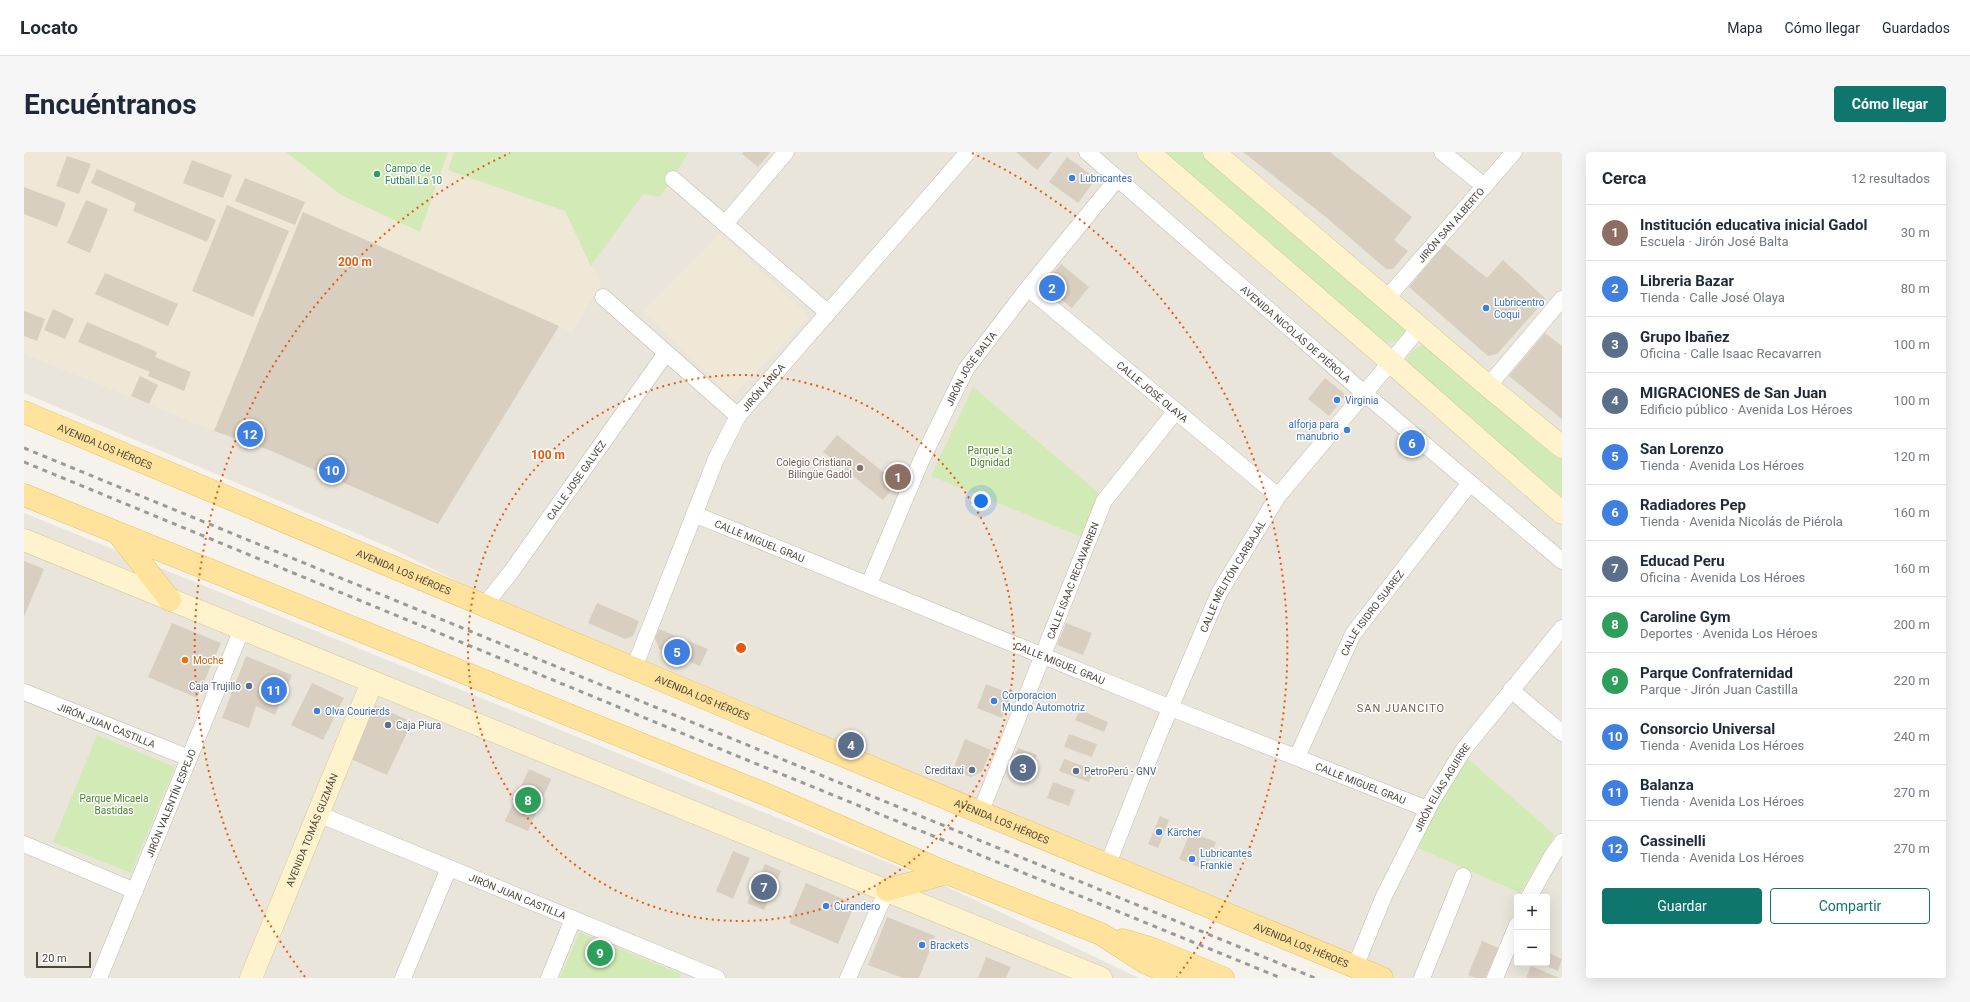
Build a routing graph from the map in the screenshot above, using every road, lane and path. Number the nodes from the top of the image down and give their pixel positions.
1 (786, 152) edge
2 (968, 152) edge
3 (1087, 152) edge
4 (1148, 152) edge
5 (1214, 152) edge
6 (1442, 152) edge
7 (1514, 152) edge
8 (673, 179) dead end
9 (1117, 179) junction
10 (1484, 186) junction
11 (725, 224) junction
12 (1028, 288) junction
13 (603, 297) dead end
14 (1387, 298) junction
15 (1562, 299) edge
16 (827, 312) junction
17 (1420, 327) junction
18 (666, 353) junction
19 (1391, 362) junction
20 (1488, 386) junction
21 (1364, 393) junction
22 (24, 412) edge
23 (1175, 412) junction
24 (738, 416) junction
25 (1562, 447) edge
26 (1470, 483) junction
27 (24, 495) edge
28 (1278, 496) junction
29 (1562, 513) edge
30 (694, 514) junction
31 (120, 535) junction
32 (24, 540) edge
33 (1562, 561) edge
34 (869, 584) junction
35 (170, 600) junction
36 (484, 606) junction
37 (1562, 628) edge
38 (242, 629) junction
39 (1043, 656) junction
40 (634, 668) junction
41 (372, 682) junction
42 (1511, 690) junction
43 (24, 692) edge
44 (1171, 708) junction
45 (1562, 733) edge
46 (1297, 757) junction
47 (189, 758) junction
48 (1427, 809) junction
49 (981, 811) junction
50 (318, 814) junction
51 (1562, 842) edge
52 (24, 844) edge
53 (1108, 864) junction
54 (449, 868) junction
55 (948, 873) junction
56 (1464, 876) dead end
57 (135, 890) junction
58 (887, 890) junction
59 (1531, 894) edge
60 (573, 919) junction
61 (1515, 930) edge
62 (1101, 934) junction
63 (1355, 967) junction
64 (691, 973) edge
65 (100, 978) edge
66 (251, 978) edge
67 (403, 978) edge
68 (550, 978) edge
69 (717, 978) edge
70 (848, 978) edge
71 (1101, 978) edge
72 (1182, 978) edge
73 (1223, 978) edge
74 (1382, 978) edge
75 (1422, 978) edge
76 (1495, 978) edge

1 - 11 street
2 - 16 street, JIRÓN ARICA
3 - 9 street, AVENIDA NICOLÁS DE PIÉROLA
4 - 19 street
5 - 14 street
6 - 10 street
7 - 10 street, JIRÓN SAN ALBERTO
8 - 11 street
9 - 12 street, JIRÓN JOSÉ BALTA
9 - 21 street, AVENIDA NICOLÁS DE PIÉROLA
10 - 14 street, JIRÓN SAN ALBERTO
11 - 16 street
12 - 23 street, CALLE JOSÉ OLAYA
12 - 34 street, JIRÓN JOSÉ BALTA
13 - 18 street
14 - 17 street
15 - 20 street
16 - 24 street, JIRÓN ARICA
17 - 19 street, CALLE MELITÓN CARBAJAL
17 - 20 street
18 - 24 street
18 - 36 street, CALLE JOSE GALVEZ
19 - 21 street, CALLE MELITÓN CARBAJAL
19 - 29 street
20 - 25 street
21 - 26 street, AVENIDA NICOLÁS DE PIÉROLA
21 - 28 street, CALLE MELITÓN CARBAJAL
22 - 36 main road, AVENIDA LOS HÉROES
23 - 28 street, CALLE JOSÉ OLAYA
23 - 39 street, CALLE ISAAC RECAVARREN
24 - 30 street, JIRÓN ARICA
26 - 33 street, AVENIDA NICOLÁS DE PIÉROLA
26 - 46 street, CALLE ISIDRO SUAREZ
27 - 31 main road
28 - 44 street, CALLE MELITÓN CARBAJAL
30 - 34 street, CALLE MIGUEL GRAU
30 - 40 street, JIRÓN ARICA
31 - 35 main road
31 - 55 main road
32 - 35 street
34 - 39 street, CALLE MIGUEL GRAU
35 - 38 street
36 - 40 main road, AVENIDA LOS HÉROES
37 - 42 street, JIRÓN ELÍAS AGUIRRE
38 - 41 street
38 - 47 street, JIRÓN VALENTÍN ESPEJO
39 - 44 street, CALLE MIGUEL GRAU
39 - 49 street, CALLE ISAAC RECAVARREN
40 - 49 main road, AVENIDA LOS HÉROES
41 - 50 street, AVENIDA TOMÁS GUZMÁN
41 - 58 street
42 - 45 street
42 - 48 street, JIRÓN ELÍAS AGUIRRE
43 - 47 street, JIRÓN JUAN CASTILLA
44 - 46 street, CALLE MIGUEL GRAU
44 - 53 street, CALLE MELITÓN CARBAJAL
46 - 48 street, CALLE MIGUEL GRAU
47 - 57 street, JIRÓN VALENTÍN ESPEJO
48 - 63 street, JIRÓN ELÍAS AGUIRRE
49 - 53 main road, AVENIDA LOS HÉROES
50 - 54 street, JIRÓN JUAN CASTILLA
50 - 66 street, AVENIDA TOMÁS GUZMÁN
51 - 59 street
52 - 57 street
53 - 63 main road, AVENIDA LOS HÉROES
54 - 60 street, JIRÓN JUAN CASTILLA
54 - 67 street
55 - 58 main road
55 - 62 main road
56 - 75 street
57 - 65 street, JIRÓN VALENTÍN ESPEJO
58 - 70 street
58 - 71 street
60 - 64 street, JIRÓN JUAN CASTILLA
60 - 68 street
61 - 76 street
62 - 72 main road
62 - 73 main road
63 - 74 main road, AVENIDA LOS HÉROES
64 - 69 street, JIRÓN JUAN CASTILLA

